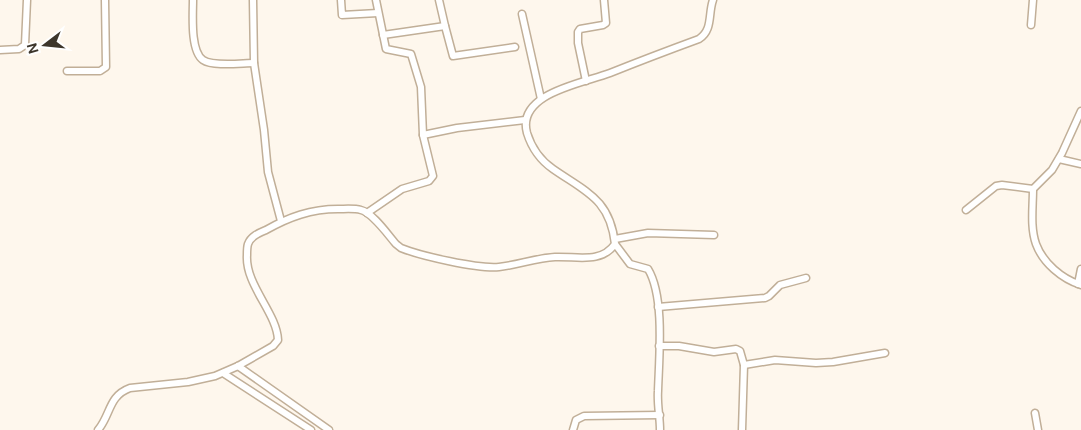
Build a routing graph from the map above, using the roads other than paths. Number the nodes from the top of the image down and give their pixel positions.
1 (27, 0) edge
2 (105, 0) edge
3 (193, 0) edge
4 (253, 0) edge
5 (341, 0) edge
6 (376, 0) edge
7 (439, 0) edge
8 (604, 0) edge
9 (713, 0) edge
10 (1033, 0) edge
11 (378, 13) junction
12 (522, 14) dead end
13 (1031, 25) dead end
14 (445, 26) junction
15 (383, 35) junction
16 (515, 47) dead end
17 (0, 50) edge
18 (254, 63) junction
19 (67, 71) dead end
20 (586, 81) junction
21 (541, 99) junction
22 (1081, 111) edge
23 (525, 120) junction
24 (422, 135) junction
25 (1059, 159) junction
26 (1081, 164) edge
27 (1033, 189) junction
28 (966, 210) dead end
29 (367, 213) junction
30 (280, 221) junction
31 (714, 236) dead end
32 (615, 242) junction
33 (1081, 269) edge
34 (806, 278) dead end
35 (1079, 284) edge
36 (658, 307) junction
37 (659, 346) junction
38 (885, 353) dead end
39 (744, 365) junction
40 (238, 366) junction
41 (223, 373) junction
42 (1034, 413) dead end
43 (660, 415) junction
44 (101, 429) edge
45 (312, 430) edge
46 (329, 430) edge
47 (573, 430) edge
48 (660, 430) edge
49 (742, 430) edge
50 (1038, 430) edge

1 - 17 street
2 - 19 street
3 - 18 street
4 - 18 street
5 - 11 street
6 - 11 street
7 - 14 street
8 - 20 street
9 - 20 street
10 - 13 street
11 - 15 street
12 - 21 street
14 - 15 street
14 - 16 street
15 - 24 street
18 - 30 street
20 - 21 street
21 - 23 street
22 - 25 street
23 - 24 street
23 - 32 street
24 - 29 street
25 - 26 street
25 - 27 street
27 - 28 street
27 - 35 street
29 - 30 street
29 - 32 street
30 - 40 street
31 - 32 street
32 - 36 street
33 - 35 street
34 - 36 street
36 - 37 street
37 - 39 street
37 - 43 street
38 - 39 street
39 - 49 street
40 - 41 street
40 - 46 street
41 - 44 street
41 - 45 street
42 - 50 street
43 - 47 street
43 - 48 street

